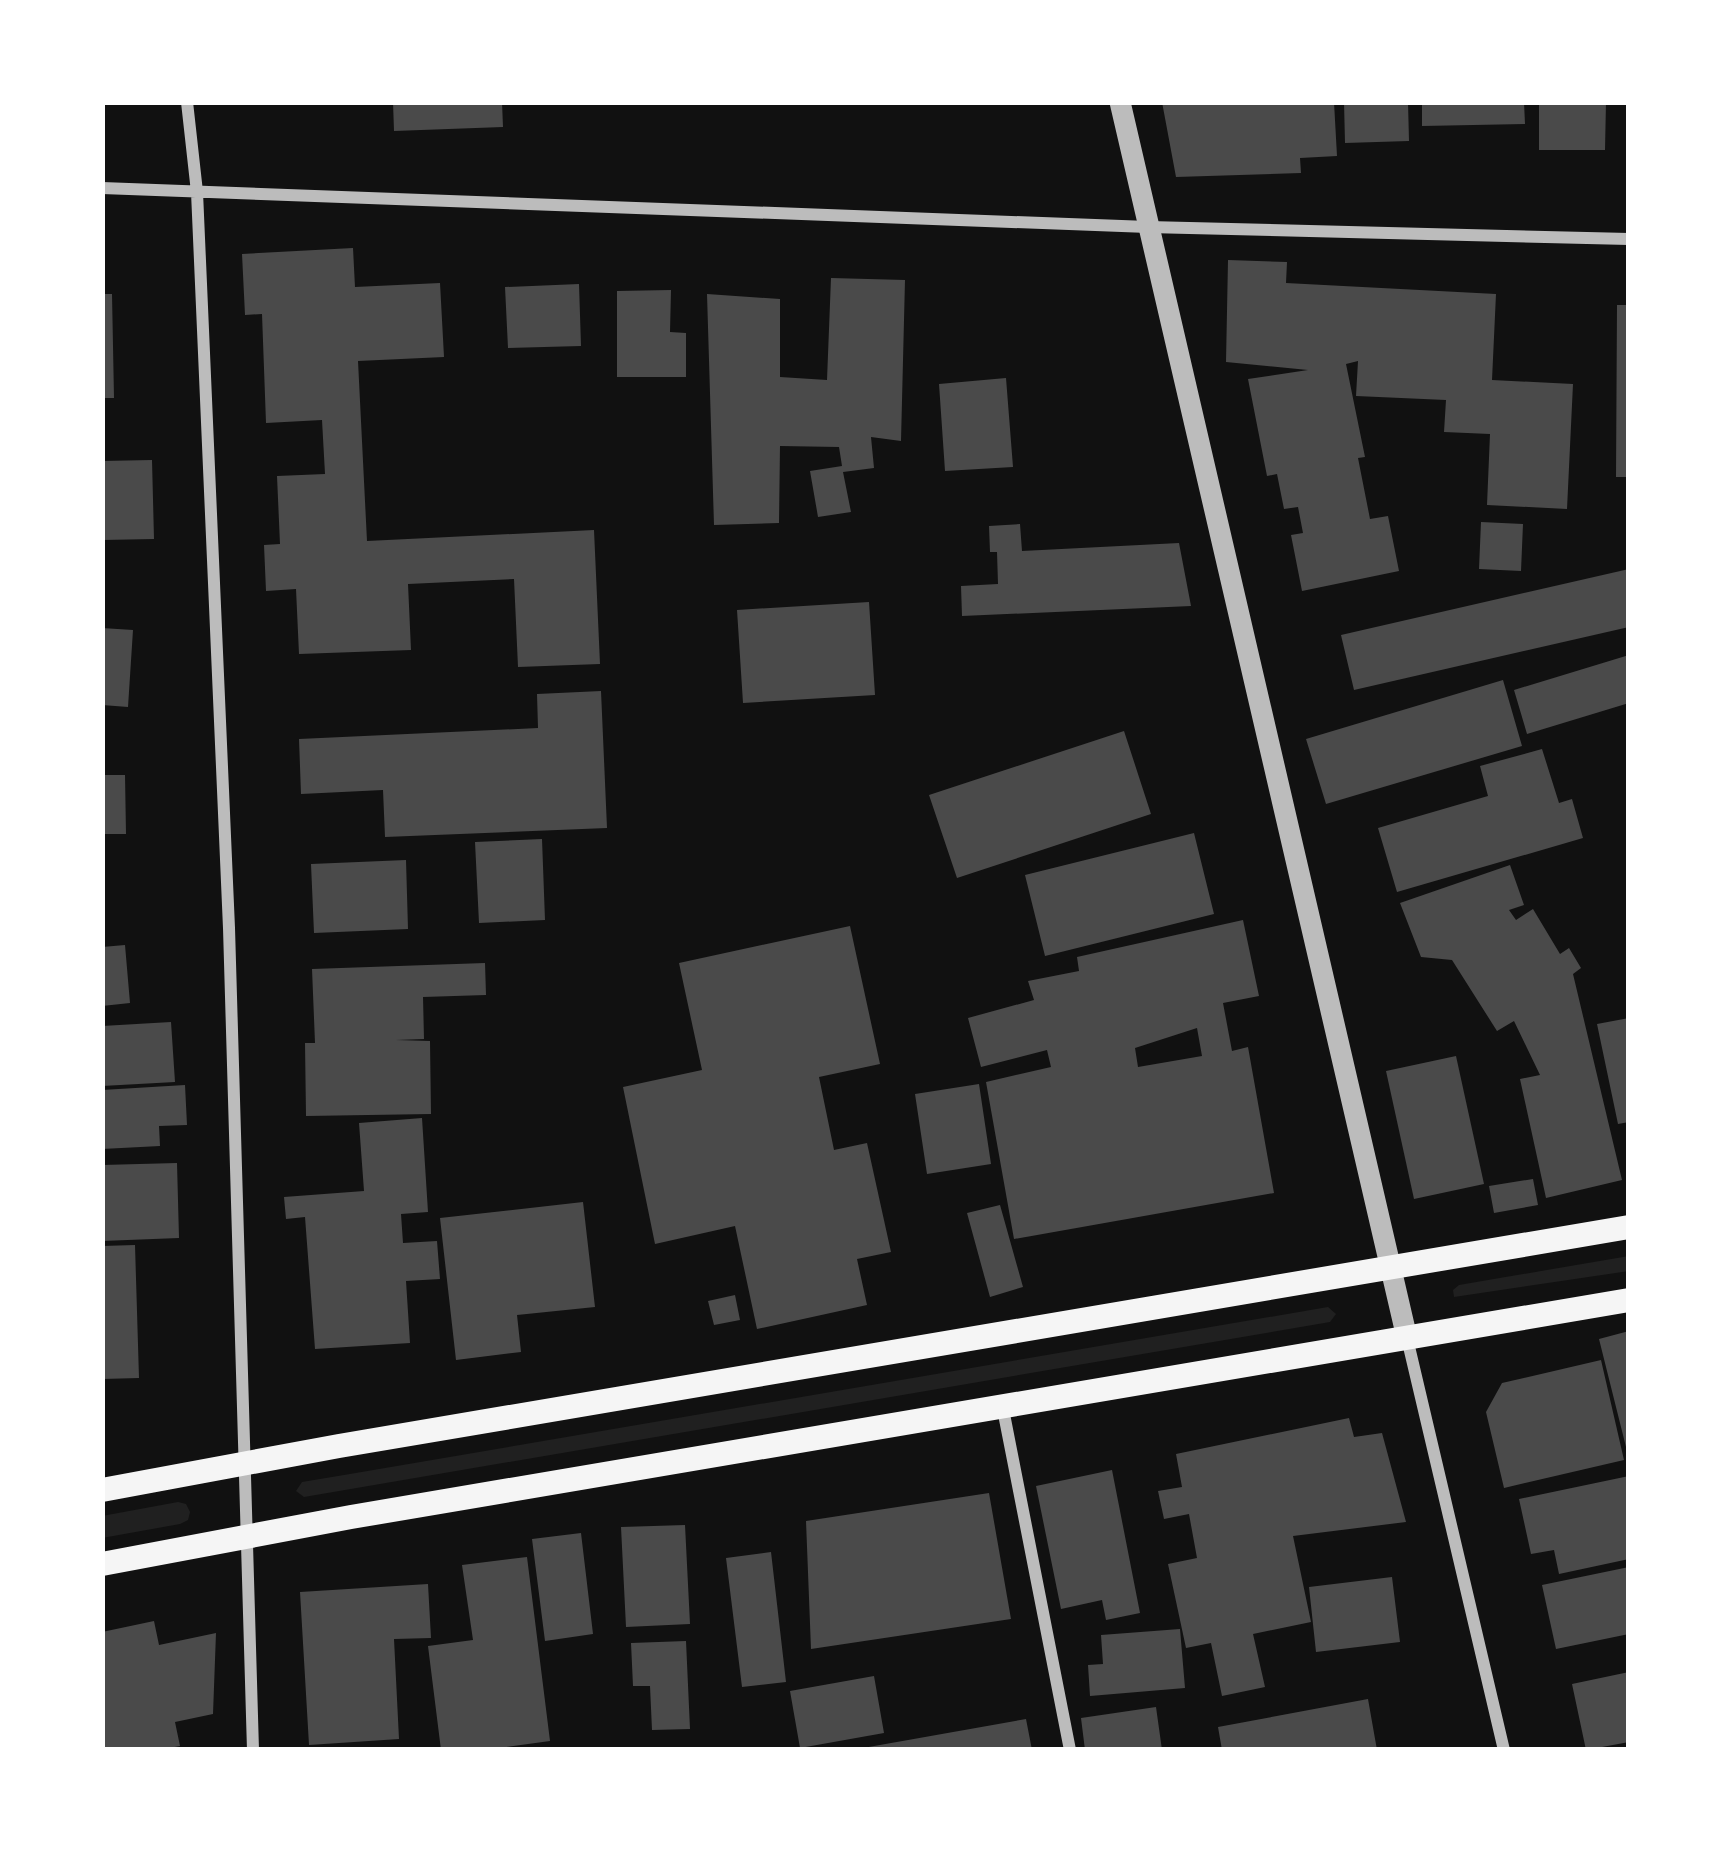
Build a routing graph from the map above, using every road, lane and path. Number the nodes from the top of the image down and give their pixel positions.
1 (187, 102) edge
2 (1120, 102) edge
3 (102, 188) edge
4 (197, 192) junction
5 (1148, 226) junction
6 (1629, 239) edge
7 (1629, 1227) edge
8 (1390, 1267) junction
9 (1629, 1300) edge
10 (1407, 1338) junction
11 (1003, 1408) junction
12 (246, 1464) junction
13 (102, 1490) edge
14 (248, 1537) junction
15 (102, 1564) edge
16 (253, 1750) edge
17 (1070, 1750) edge
18 (1504, 1750) edge

1 - 4 street
2 - 5 street
3 - 4 street
4 - 5 street
4 - 12 street
5 - 6 street
5 - 8 street
7 - 8 main road
8 - 10 street
8 - 12 main road
9 - 10 main road
10 - 11 main road
10 - 18 street
11 - 14 main road
11 - 17 street
12 - 13 main road
12 - 14 street
14 - 15 main road
14 - 16 street

